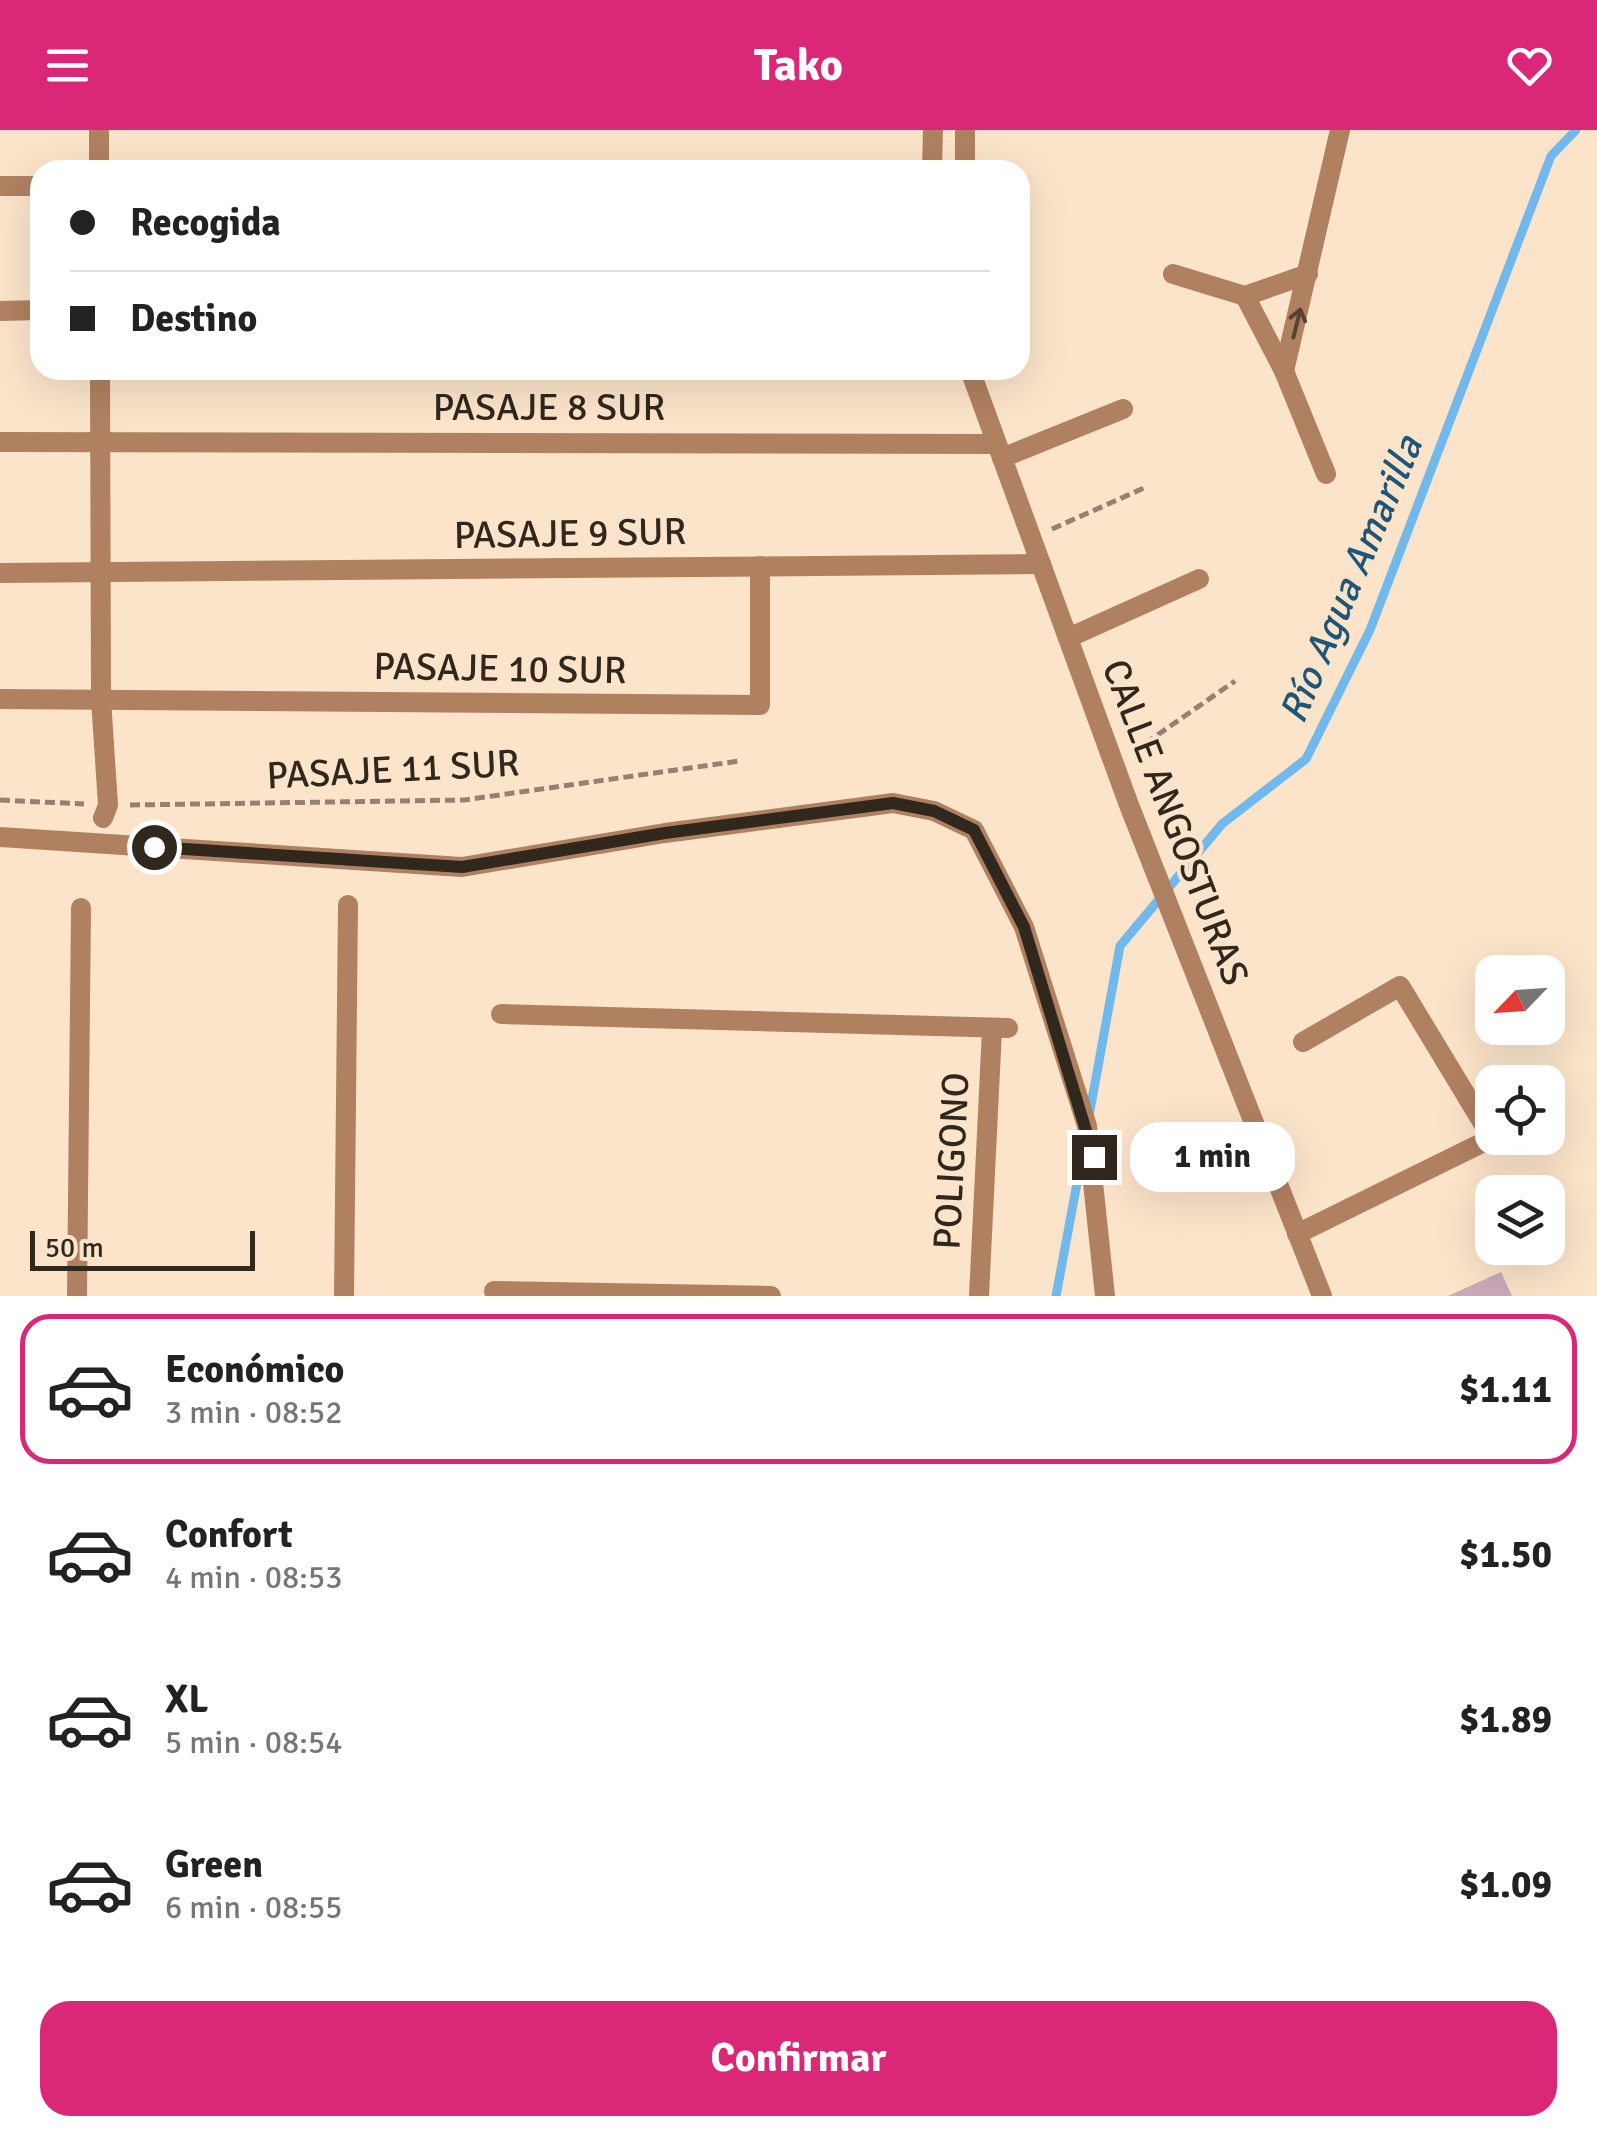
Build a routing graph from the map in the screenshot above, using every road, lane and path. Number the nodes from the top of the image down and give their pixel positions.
1 (99, 130) edge
2 (933, 130) edge
3 (966, 130) edge
4 (1340, 130) edge
5 (100, 160) edge
6 (932, 160) edge
7 (965, 160) edge
8 (0, 186) edge
9 (30, 186) edge
10 (1174, 274) dead end
11 (1308, 274) junction
12 (1245, 296) junction
13 (30, 310) edge
14 (0, 311) edge
15 (1284, 371) junction
16 (100, 380) edge
17 (974, 380) edge
18 (1123, 409) dead end
19 (100, 440) junction
20 (0, 442) edge
21 (999, 451) junction
22 (1326, 474) dead end
23 (1144, 488) dead end
24 (1031, 538) junction
25 (1041, 564) junction
26 (760, 566) junction
27 (0, 572) edge
28 (101, 572) junction
29 (1199, 579) dead end
30 (1068, 638) junction
31 (1235, 681) dead end
32 (0, 699) edge
33 (101, 699) junction
34 (739, 761) dead end
35 (1114, 765) junction
36 (0, 800) edge
37 (105, 811) junction
38 (0, 837) edge
39 (348, 906) dead end
40 (81, 908) dead end
41 (501, 1014) dead end
42 (1302, 1042) dead end
43 (1297, 1234) junction
44 (494, 1291) dead end
45 (76, 1296) edge
46 (344, 1296) edge
47 (771, 1296) edge
48 (980, 1296) edge
49 (1106, 1296) edge
50 (1322, 1296) edge

1 - 5 street
2 - 6 street
3 - 7 street
4 - 11 street
8 - 9 street
10 - 12 street
11 - 12 street
15 -> 11 street
12 - 15 street
13 - 14 street
15 - 22 street
16 - 19 street
17 - 21 street, CALLE ANGOSTURAS
18 - 21 street
19 - 20 street, PASAJE 8 SUR
19 - 21 street, PASAJE 8 SUR
19 - 28 street
21 - 24 street, CALLE ANGOSTURAS
23 - 24 path
24 - 25 street, CALLE ANGOSTURAS
25 - 26 street, PASAJE 9 SUR
25 - 30 street, CALLE ANGOSTURAS
26 - 28 street, PASAJE 9 SUR
26 - 33 street, PASAJE 10 SUR
27 - 28 street, PASAJE 9 SUR
28 - 33 street
29 - 30 street
30 - 35 street, CALLE ANGOSTURAS
31 - 35 path
32 - 33 street
33 - 37 street
34 - 37 path, PASAJE 11 SUR
35 - 43 street, CALLE ANGOSTURAS
36 - 37 path, PASAJE 11 SUR
38 - 49 street
39 - 46 street
40 - 45 street
41 - 48 street, POLIGONO
42 - 43 street
43 - 50 street, CALLE ANGOSTURAS
44 - 47 street

